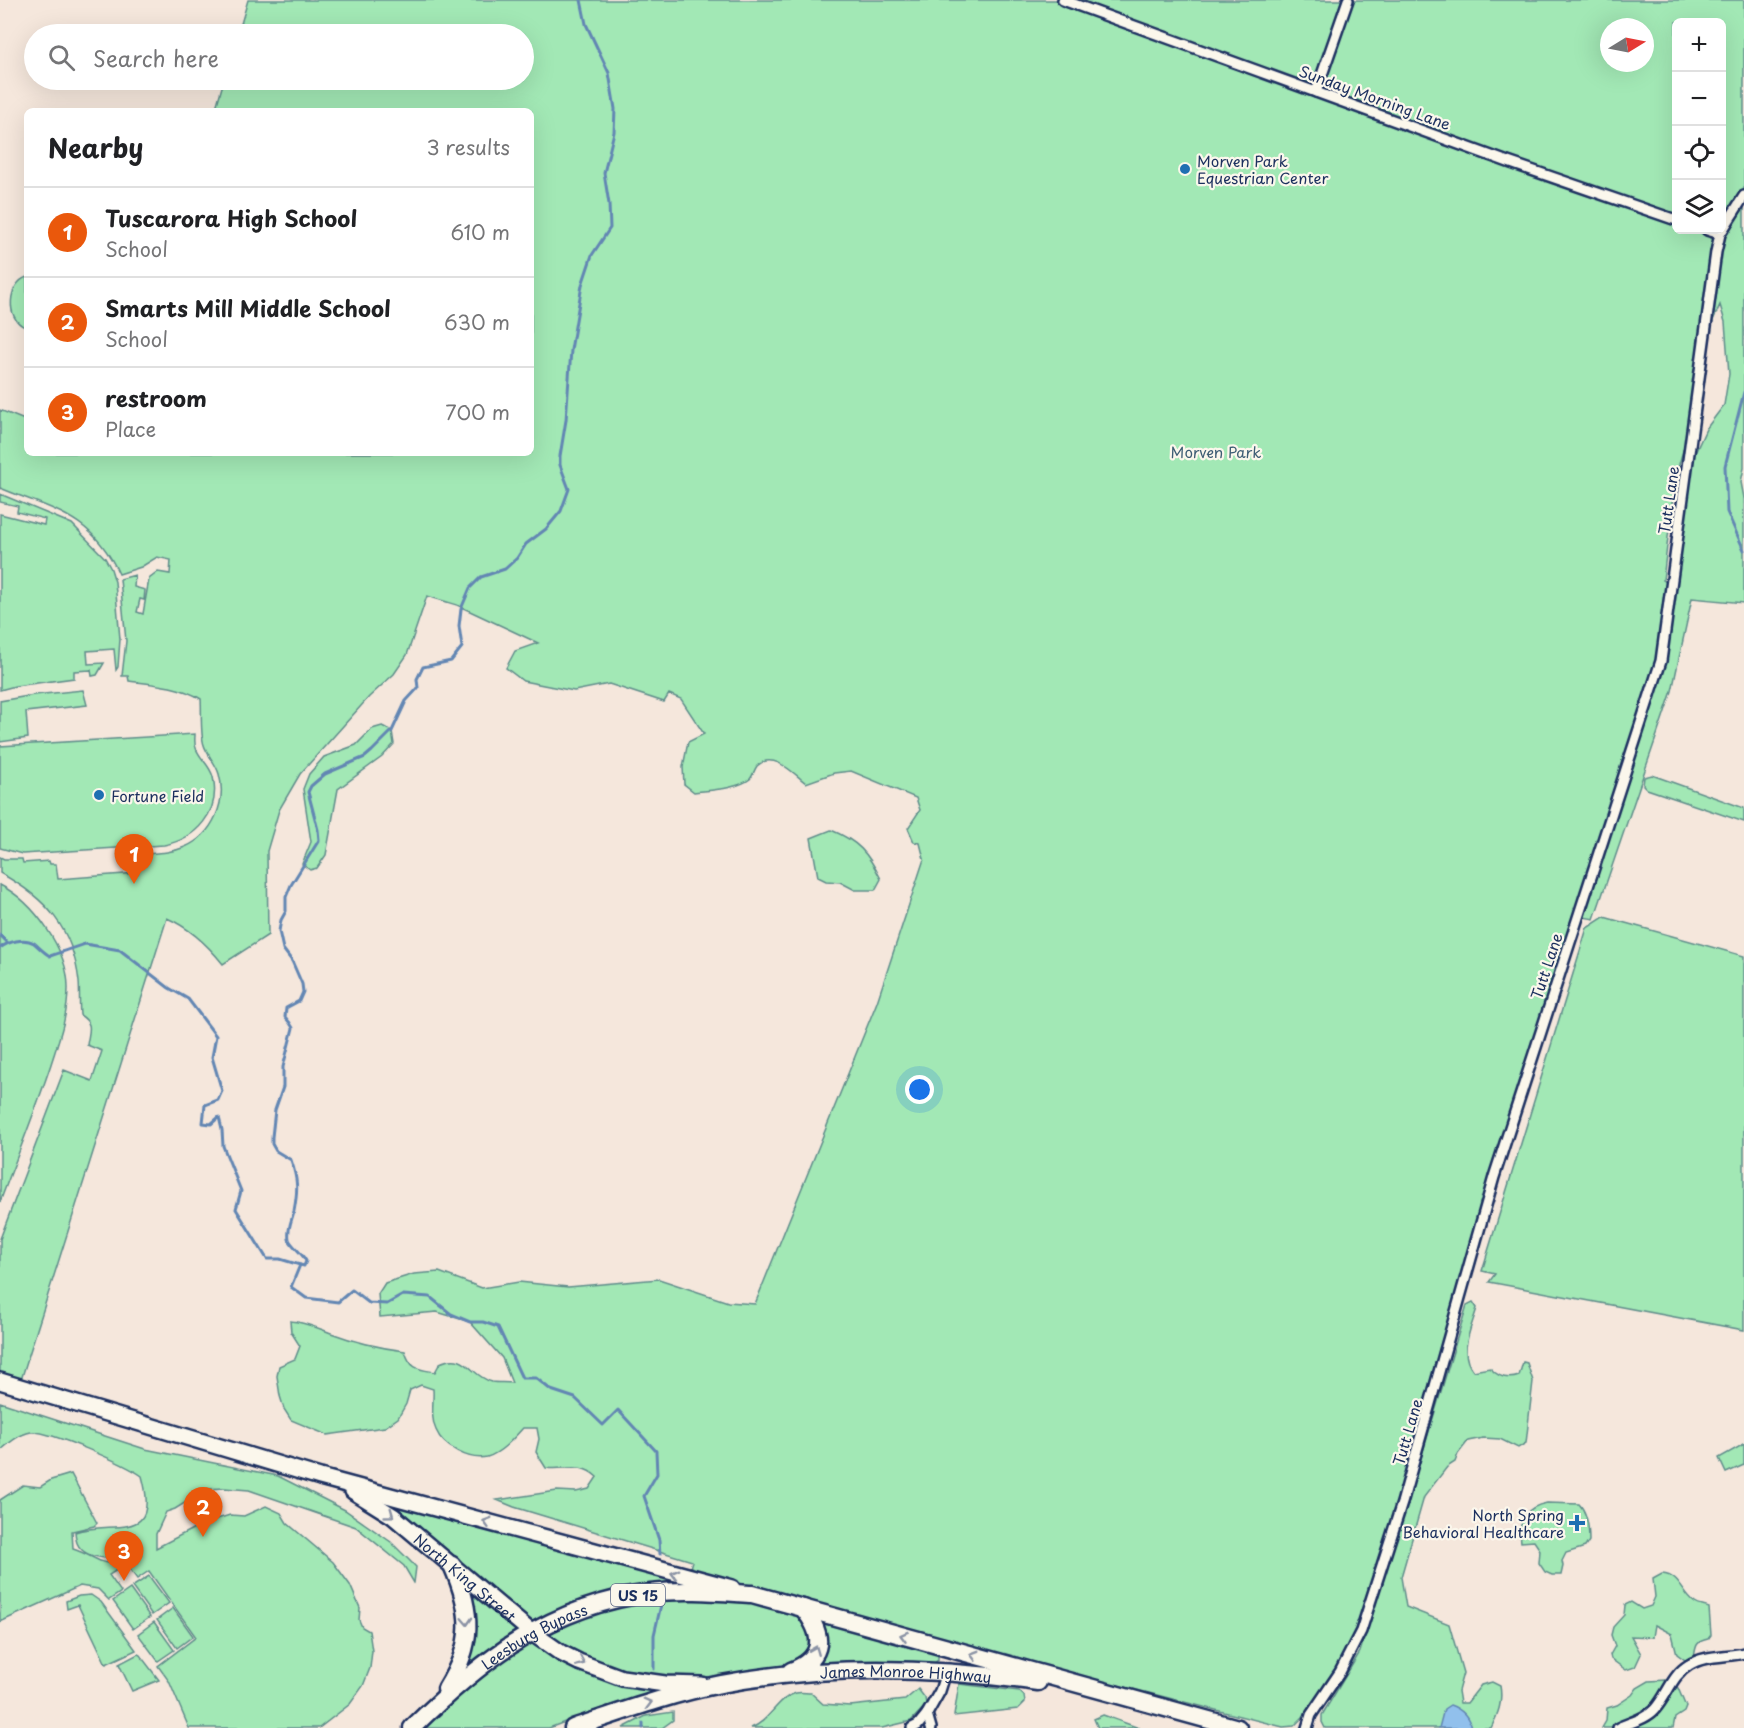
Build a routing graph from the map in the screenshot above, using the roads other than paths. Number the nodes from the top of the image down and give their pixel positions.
1 (1063, 0) edge
2 (1348, 0) edge
3 (1316, 92) junction
4 (1744, 196) edge
5 (1672, 218) edge
6 (1726, 224) edge
7 (1720, 234) edge
8 (0, 1382) edge
9 (320, 1477) junction
10 (452, 1565) junction
11 (752, 1594) junction
12 (803, 1608) junction
13 (531, 1632) junction
14 (945, 1647) junction
15 (1744, 1653) edge
16 (946, 1672) junction
17 (779, 1676) junction
18 (720, 1684) junction
19 (1091, 1689) junction
20 (438, 1702) junction
21 (927, 1714) junction
22 (412, 1728) edge
23 (573, 1728) edge
24 (912, 1728) edge
25 (931, 1728) edge
26 (1238, 1728) edge
27 (1306, 1728) edge
28 (1618, 1728) edge

1 - 3 street, Sunday Morning Lane
2 - 3 street
3 - 5 street, Sunday Morning Lane
4 - 6 street, Tutt Lane
7 - 27 street, Tutt Lane
8 - 9 main road, North King Street
9 -> 10 main road, North King Street
11 -> 9 main road, North King Street
10 - 13 main road, North King Street
10 -> 20 highway
11 - 12 highway, James Monroe Highway / US 15
11 - 13 highway, Leesburg Bypass / US 15
14 -> 12 highway, James Monroe Highway / US 15
17 -> 12 highway
13 -> 18 main road, North King Street
13 - 20 highway, Leesburg Bypass / US 15
14 - 16 highway
19 -> 14 highway, James Monroe Highway / US 15
15 - 28 street
16 - 17 highway, James Monroe Highway / US 15
16 - 19 highway, James Monroe Highway / US 15
16 - 21 street
17 - 18 highway, James Monroe Highway / US 15
23 -> 18 highway, US 15
19 - 26 highway, James Monroe Highway / US 15
20 - 22 highway, Leesburg Bypass / US 15
21 - 24 street
21 - 25 street

